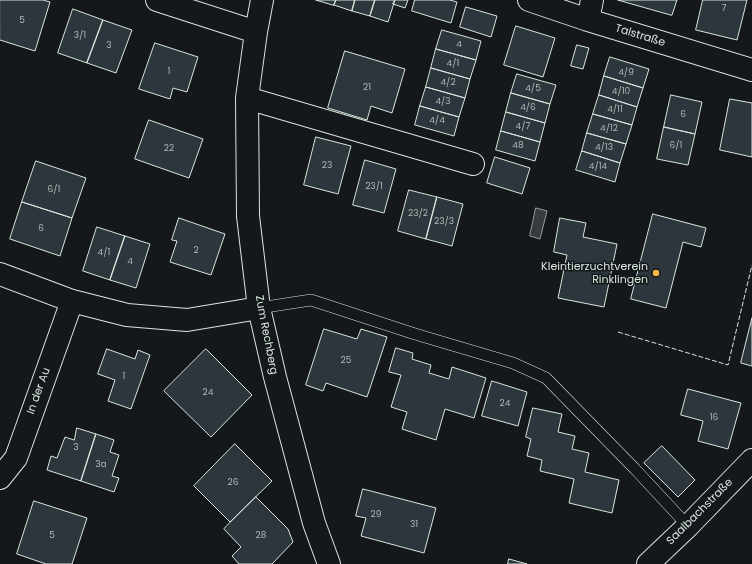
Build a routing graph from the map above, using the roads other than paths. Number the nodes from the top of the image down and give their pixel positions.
1 (157, 0) edge
2 (262, 0) edge
3 (529, 0) edge
4 (590, 10) edge
5 (256, 32) junction
6 (752, 70) edge
7 (247, 98) junction
8 (473, 164) dead end
9 (0, 274) edge
10 (72, 301) junction
11 (259, 308) junction
12 (752, 460) edge
13 (0, 478) edge
14 (688, 526) junction
15 (329, 564) edge
16 (648, 564) edge

1 - 5 street
2 - 5 street, Zum Rechberg
3 - 4 street, Talstraße
4 - 6 street, Talstraße
5 - 7 street, Zum Rechberg
7 - 8 street
7 - 11 street, Zum Rechberg
9 - 10 street
10 - 11 street
10 - 13 street, In der Au
11 - 14 lane
11 - 15 street, Zum Rechberg
12 - 14 street, Saalbachstraße
14 - 16 street, Saalbachstraße

